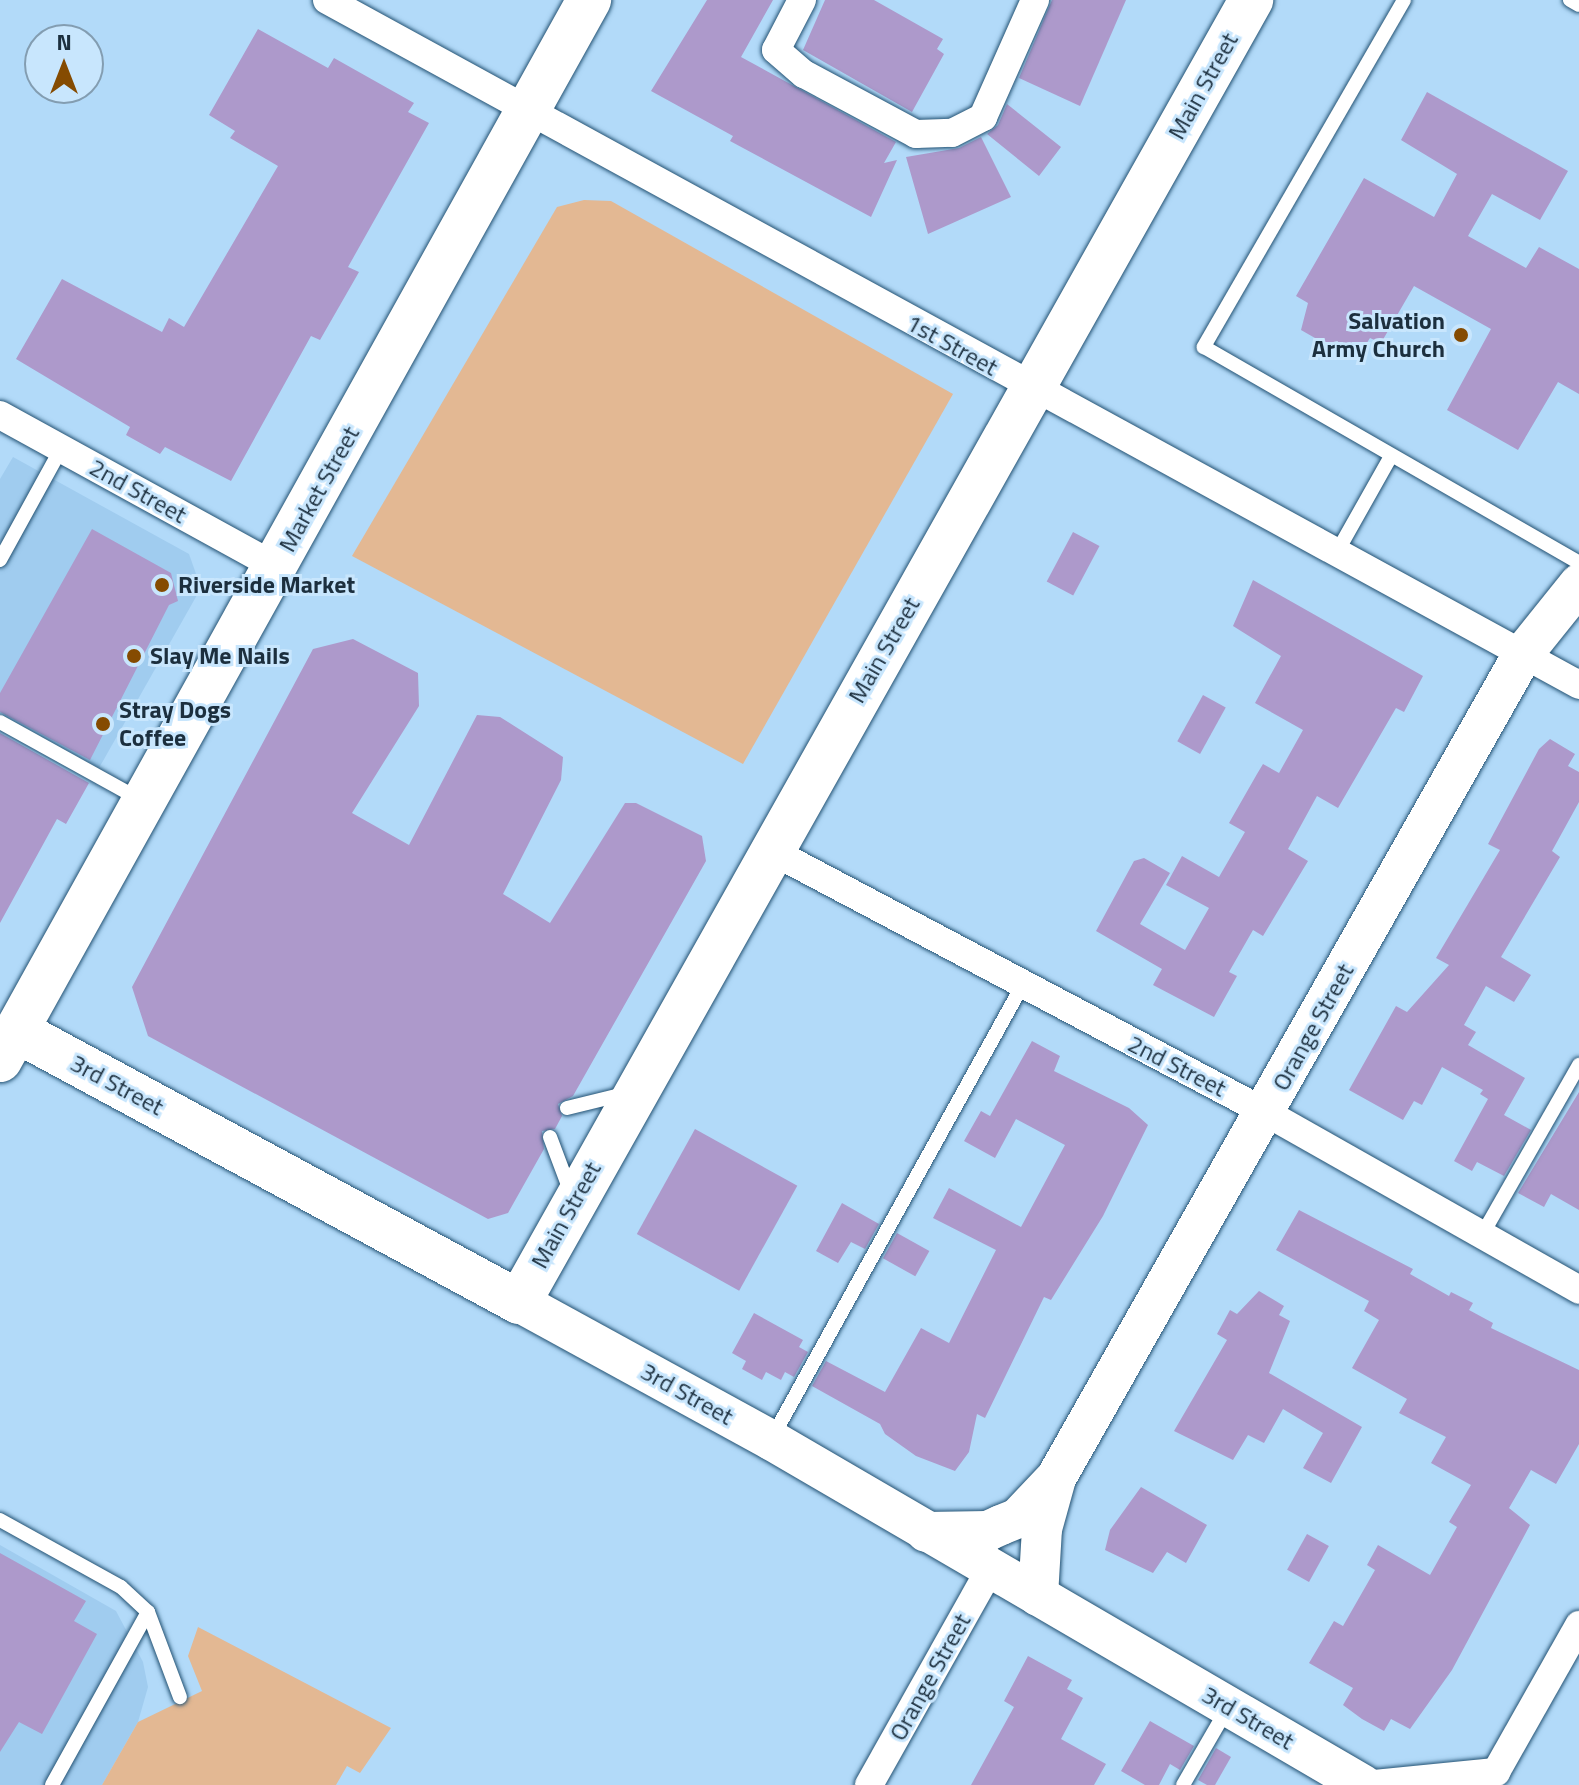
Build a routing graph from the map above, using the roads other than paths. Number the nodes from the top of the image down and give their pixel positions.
1 (327, 0) edge
2 (589, 0) edge
3 (802, 0) edge
4 (1035, 0) edge
5 (1251, 0) edge
6 (1404, 0) edge
7 (1570, 0) edge
8 (1579, 5) edge
9 (526, 113) junction
10 (1035, 391) junction
11 (0, 415) edge
12 (61, 449) junction
13 (1390, 458) junction
14 (1337, 552) junction
15 (0, 560) edge
16 (1579, 563) edge
17 (276, 567) junction
18 (1579, 584) edge
19 (1523, 654) junction
20 (1579, 685) edge
21 (0, 722) edge
22 (144, 802) junction
23 (770, 850) junction
24 (1022, 986) junction
25 (6, 1037) edge
26 (1579, 1065) edge
27 (636, 1090) junction
28 (567, 1108) dead end
29 (1265, 1112) junction
30 (550, 1137) dead end
31 (573, 1199) junction
32 (1482, 1235) junction
33 (1579, 1290) edge
34 (519, 1302) junction
35 (771, 1440) junction
36 (1056, 1478) junction
37 (0, 1520) edge
38 (926, 1532) junction
39 (991, 1568) junction
40 (1038, 1596) junction
41 (148, 1612) junction
42 (1579, 1625) edge
43 (180, 1697) dead end
44 (1228, 1707) junction
45 (52, 1785) edge
46 (869, 1785) edge
47 (1183, 1785) edge
48 (1363, 1785) edge

1 - 9 street, 1st Street
2 - 9 main road, Market Street
3 - 4 street
5 - 10 main road, Main Street
6 - 13 lane
7 - 8 lane
9 - 10 street, 1st Street
9 - 17 main road, Market Street
10 - 14 street, 1st Street
10 - 23 main road, Main Street
11 - 12 street, 2nd Street
12 - 15 lane
12 - 17 street, 2nd Street
13 - 14 lane
13 - 16 lane
14 - 19 street, 1st Street
17 - 22 main road, Market Street
18 - 19 street, Orange Street
19 - 20 street, 1st Street
19 - 29 street, Orange Street
21 - 22 lane
22 - 25 main road, Market Street
23 - 24 street, 2nd Street
23 - 27 main road, Main Street
24 - 29 street, 2nd Street
24 - 35 lane
25 - 34 main road, 3rd Street
26 - 32 lane
27 - 28 lane
27 - 31 main road, Main Street
29 - 32 street, 2nd Street
29 - 36 street, Orange Street
30 - 31 lane
31 - 34 main road, Main Street
32 - 33 street, 2nd Street
34 - 35 street, 3rd Street
35 - 38 street, 3rd Street
36 - 38 street, Orange Street
36 - 40 street, Orange Street
37 - 41 lane
38 - 39 street, 3rd Street
39 - 40 street, 3rd Street
39 - 46 street, Orange Street
40 - 44 street, 3rd Street
41 - 43 lane
41 - 45 lane
42 - 48 street
44 - 47 lane
44 - 48 street, 3rd Street

